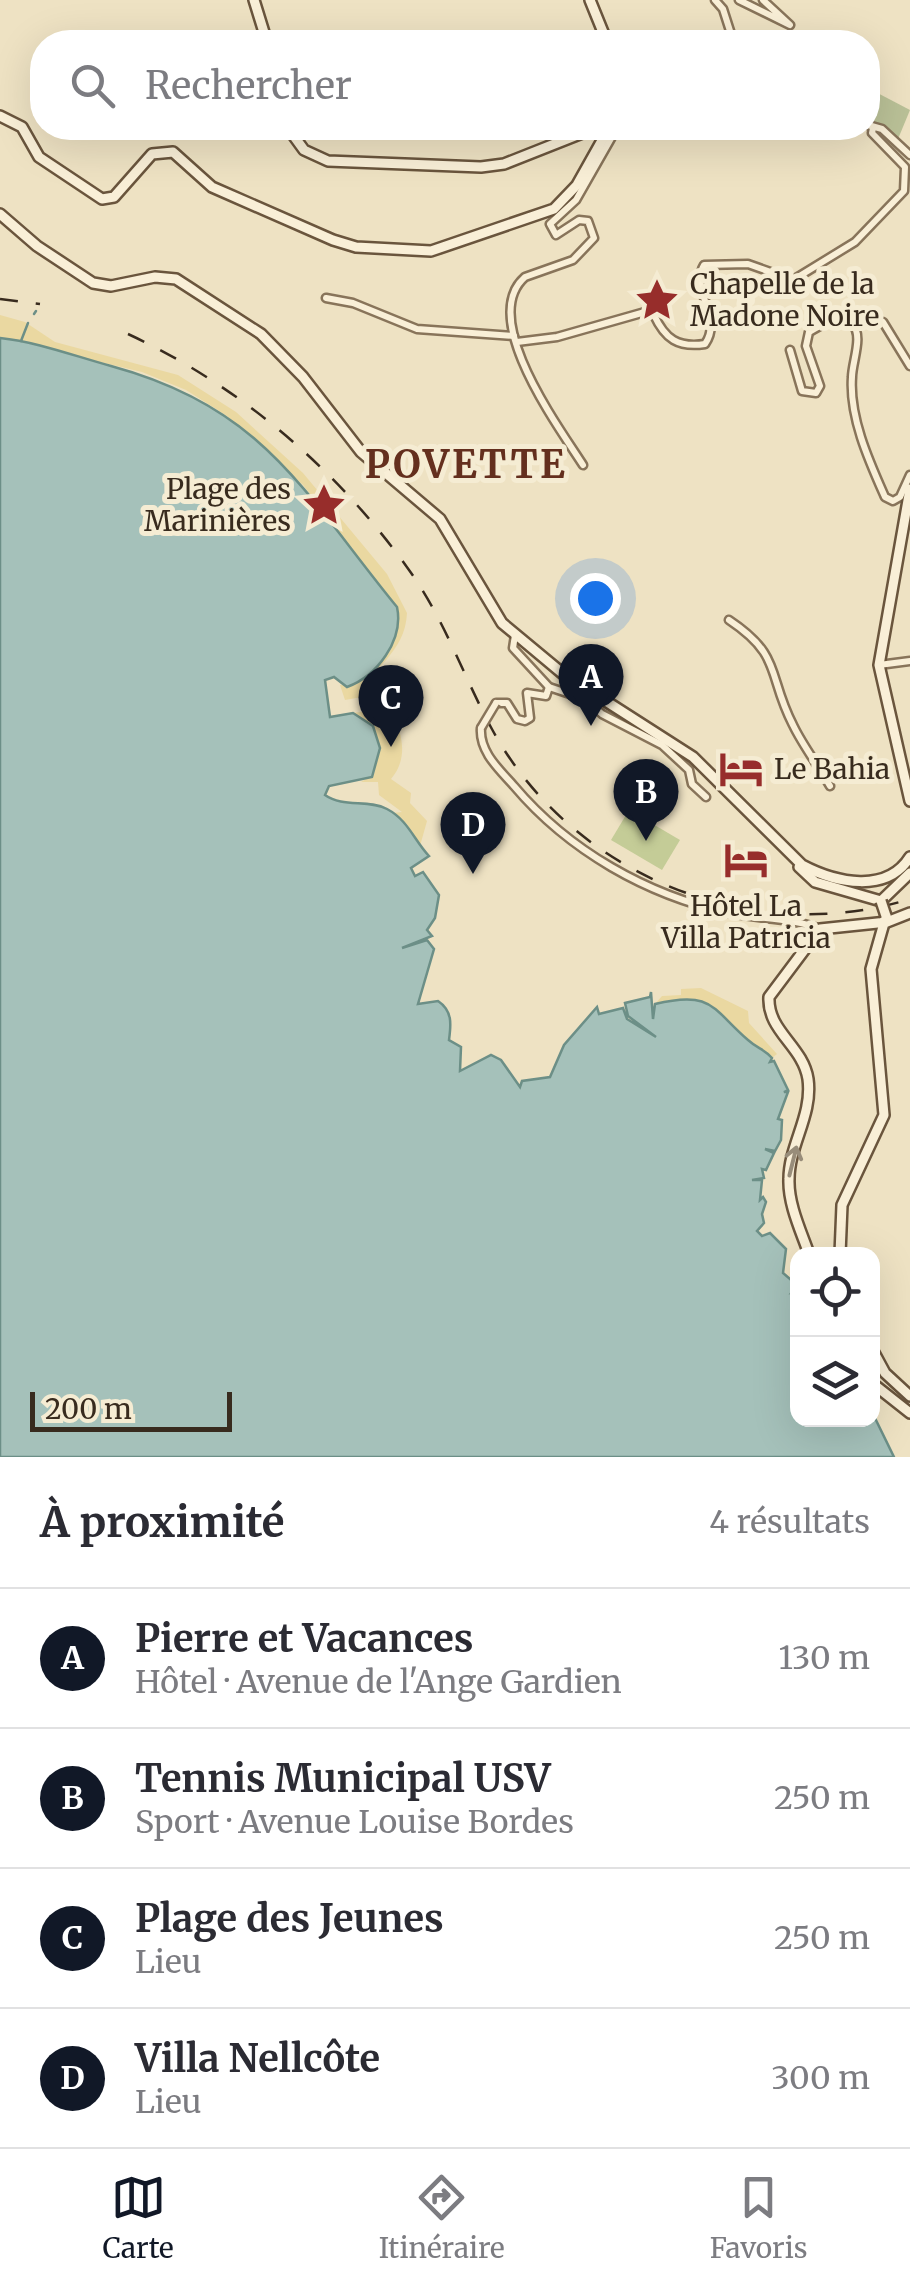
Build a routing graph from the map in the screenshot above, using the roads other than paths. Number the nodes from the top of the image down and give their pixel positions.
1 (254, 0) edge
2 (590, 0) edge
3 (715, 0) edge
4 (738, 0) edge
5 (763, 0) edge
6 (263, 30) edge
7 (603, 30) edge
8 (730, 30) edge
9 (0, 116) edge
10 (880, 128) edge
11 (297, 140) edge
12 (565, 140) edge
13 (601, 140) edge
14 (610, 140) edge
15 (879, 140) edge
16 (910, 155) edge
17 (0, 214) edge
18 (326, 298) dead end
19 (882, 322) dead end
20 (516, 339) junction
21 (790, 350) dead end
22 (910, 366) edge
23 (583, 465) dead end
24 (910, 475) edge
25 (910, 488) edge
26 (729, 620) dead end
27 (516, 635) junction
28 (910, 662) edge
29 (879, 665) junction
30 (548, 688) junction
31 (830, 786) dead end
32 (706, 797) dead end
33 (910, 802) edge
34 (910, 858) edge
35 (910, 873) edge
36 (825, 880) junction
37 (880, 898) junction
38 (910, 913) edge
39 (886, 919) junction
40 (820, 930) junction
41 (807, 1247) edge
42 (840, 1247) edge
43 (880, 1364) edge
44 (880, 1390) edge
45 (910, 1396) edge
46 (910, 1413) edge

1 - 6 main road
2 - 7 main road
3 - 8 street
4 - 5 street
9 - 13 main road
10 - 16 street
11 - 12 main road
14 - 20 street
15 - 20 street
17 - 27 main road
18 - 20 street
19 - 22 street
20 - 23 street
21 - 24 street
25 - 29 main road
26 - 31 street
27 - 30 street
27 - 36 main road
28 - 29 street
29 - 33 main road
30 - 32 street
30 - 40 street, bridge
34 - 36 main road
35 - 37 main road
36 - 37 main road
37 - 39 main road, bridge
38 - 39 main road
39 - 40 main road
39 - 42 main road
41 -> 40 main road
43 - 45 main road
44 - 46 main road

